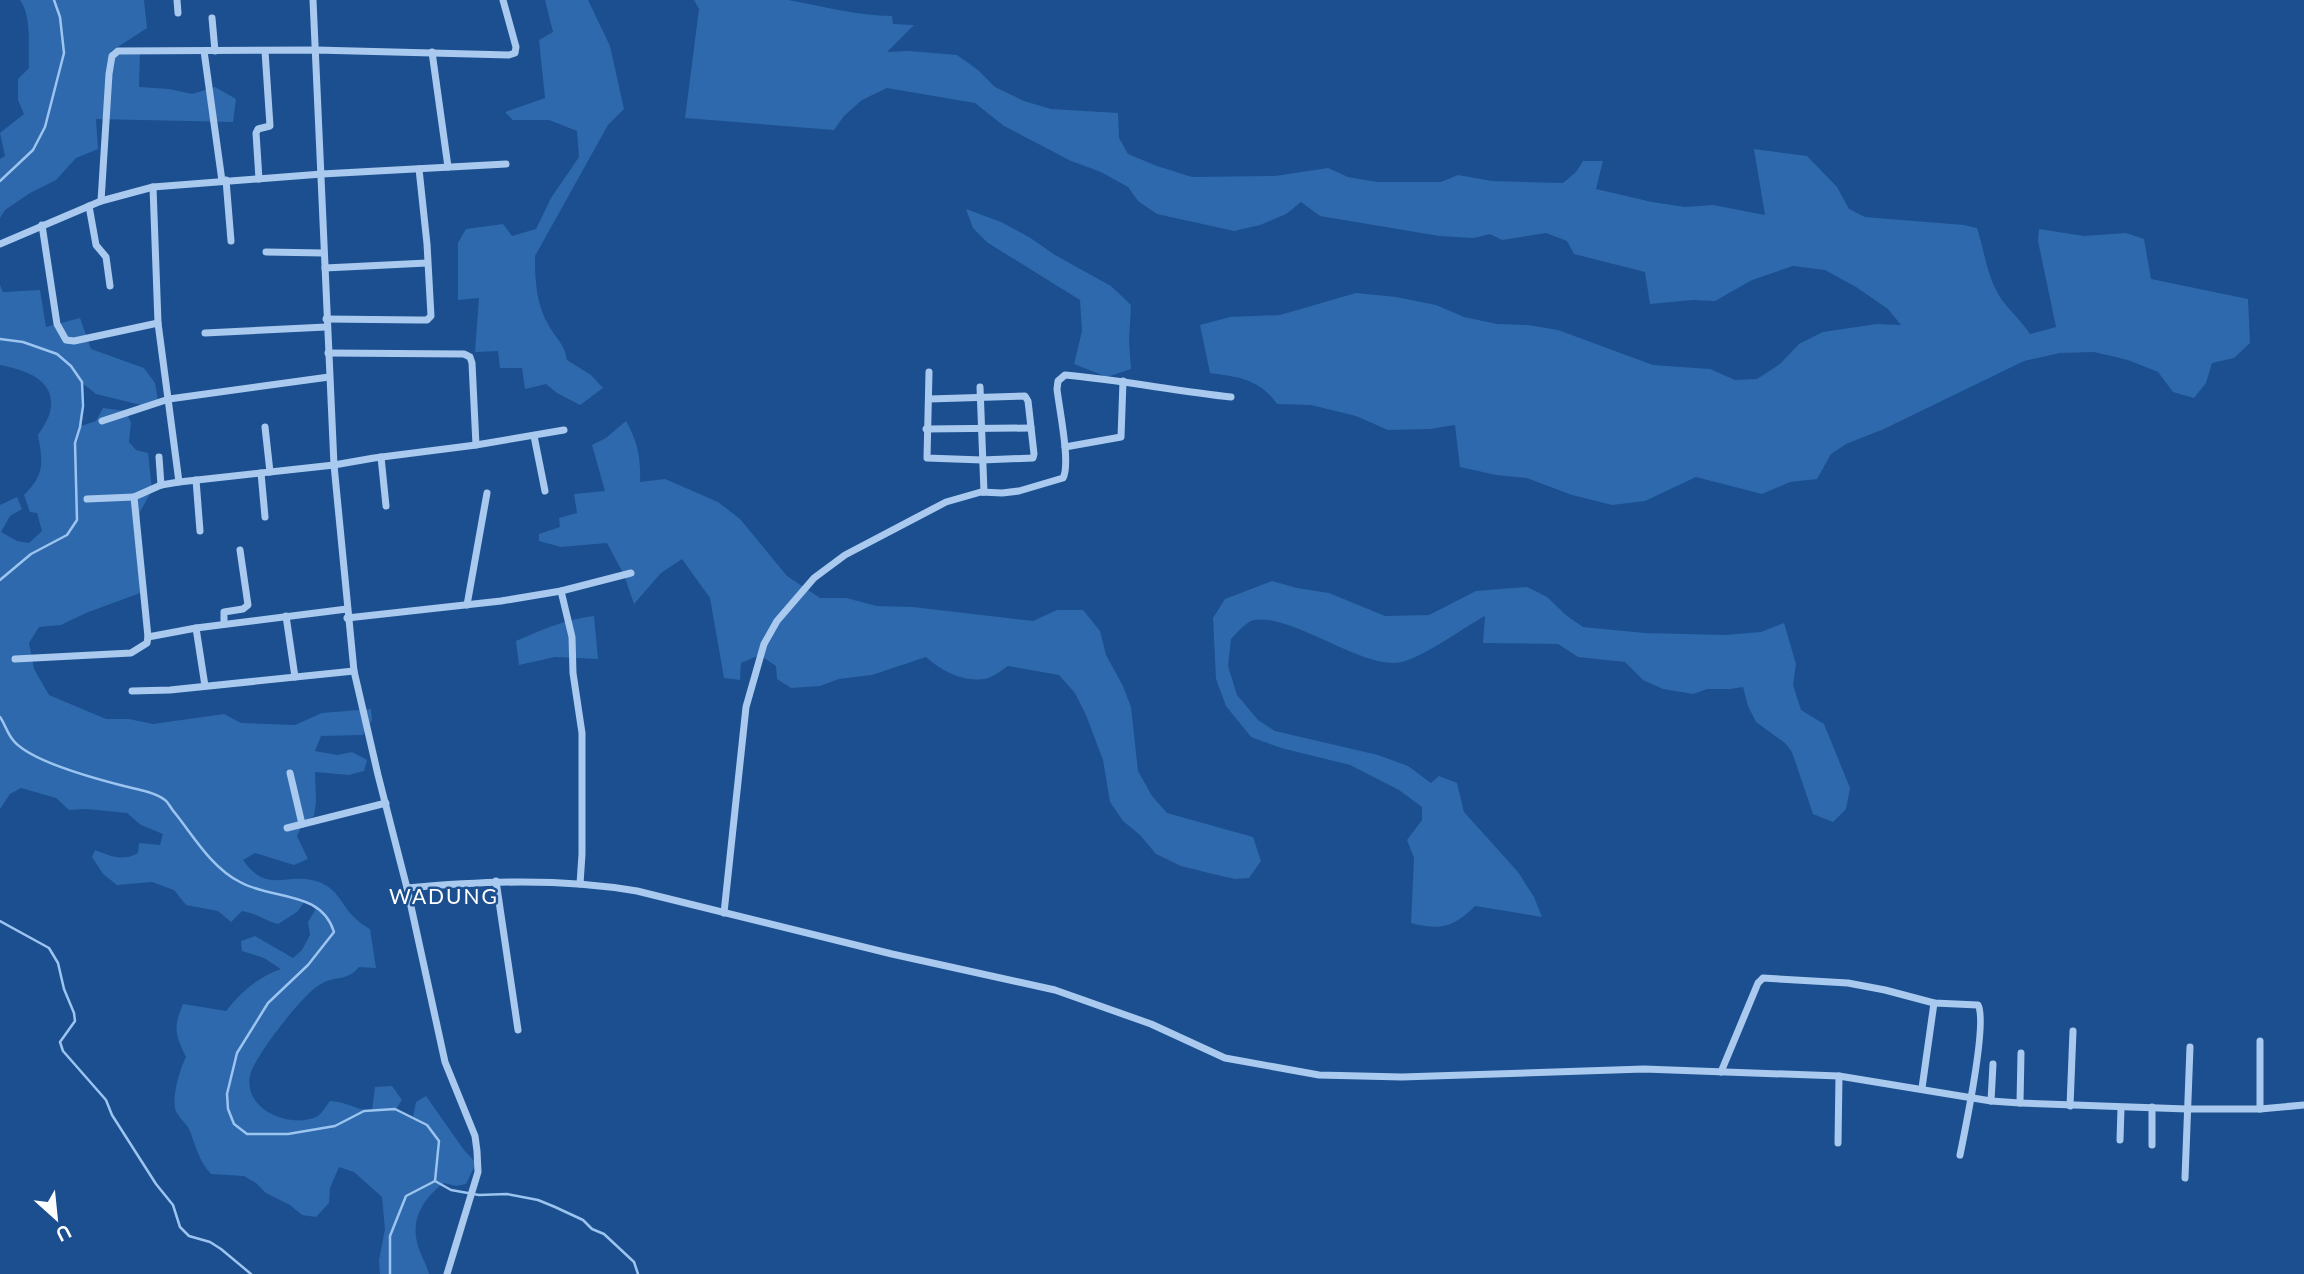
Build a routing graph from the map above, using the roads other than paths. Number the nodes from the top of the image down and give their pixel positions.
1 (177, 0) edge
2 (313, 0) edge
3 (503, 0) edge
4 (178, 13) dead end
5 (212, 18) dead end
6 (316, 50) junction
7 (204, 51) junction
8 (215, 51) junction
9 (265, 51) junction
10 (432, 52) junction
11 (506, 164) dead end
12 (448, 167) junction
13 (419, 169) junction
14 (322, 174) junction
15 (259, 179) junction
16 (224, 181) junction
17 (153, 187) junction
18 (101, 201) junction
19 (89, 206) junction
20 (42, 225) junction
21 (231, 241) dead end
22 (0, 244) edge
23 (266, 252) dead end
24 (324, 253) junction
25 (427, 263) junction
26 (325, 268) junction
27 (110, 286) dead end
28 (158, 323) junction
29 (326, 323) junction
30 (205, 333) dead end
31 (328, 353) junction
32 (929, 372) dead end
33 (329, 377) junction
34 (1122, 381) junction
35 (980, 387) dead end
36 (1231, 397) dead end
37 (169, 399) junction
38 (929, 399) junction
39 (980, 399) junction
40 (102, 421) dead end
41 (265, 427) dead end
42 (1031, 428) junction
43 (926, 429) junction
44 (981, 429) junction
45 (564, 430) dead end
46 (534, 436) junction
47 (476, 445) junction
48 (1065, 447) junction
49 (159, 457) dead end
50 (381, 457) junction
51 (982, 460) junction
52 (334, 465) junction
53 (265, 473) junction
54 (197, 480) junction
55 (179, 482) junction
56 (161, 485) junction
57 (545, 491) dead end
58 (984, 492) junction
59 (487, 493) dead end
60 (134, 497) junction
61 (87, 499) dead end
62 (386, 506) dead end
63 (265, 517) dead end
64 (200, 531) dead end
65 (240, 550) dead end
66 (631, 573) dead end
67 (561, 592) junction
68 (467, 605) junction
69 (347, 614) junction
70 (286, 616) junction
71 (224, 624) junction
72 (197, 628) junction
73 (148, 637) junction
74 (15, 659) dead end
75 (354, 671) junction
76 (295, 677) junction
77 (205, 686) junction
78 (132, 691) dead end
79 (290, 774) dead end
80 (386, 803) junction
81 (302, 824) junction
82 (287, 828) dead end
83 (496, 881) junction
84 (580, 884) junction
85 (407, 888) junction
86 (724, 914) junction
87 (1934, 1003) junction
88 (518, 1030) dead end
89 (2073, 1031) dead end
90 (2260, 1041) dead end
91 (2190, 1047) dead end
92 (2021, 1053) dead end
93 (1993, 1063) dead end
94 (1721, 1072) junction
95 (1839, 1076) junction
96 (1922, 1088) junction
97 (1972, 1097) junction
98 (1991, 1101) junction
99 (2020, 1103) junction
100 (2304, 1105) edge
101 (2070, 1106) junction
102 (2152, 1107) junction
103 (2121, 1108) junction
104 (2187, 1109) junction
105 (2260, 1109) junction
106 (2120, 1140) dead end
107 (1838, 1143) dead end
108 (2152, 1145) dead end
109 (1960, 1155) dead end
110 (2185, 1178) dead end
111 (447, 1274) edge

1 - 4 street
2 - 6 street
3 - 10 street
5 - 8 street
6 - 9 street
6 - 10 street
6 - 14 street
7 - 8 street
7 - 16 street
7 - 18 street
8 - 9 street
9 - 15 street
10 - 12 street
11 - 12 street
12 - 13 street
13 - 14 street
13 - 25 street
14 - 15 street
14 - 24 street
15 - 16 street
16 - 17 street
16 - 21 street
17 - 18 street
17 - 28 street
18 - 19 street
19 - 20 street
19 - 27 street
20 - 22 street
20 - 28 street
23 - 24 street
24 - 26 street
25 - 26 street
25 - 29 street
26 - 29 street
28 - 37 street
29 - 30 street
29 - 31 street
31 - 33 street
31 - 47 street
32 - 38 street
33 - 37 street
33 - 52 street
34 - 36 street
34 - 48 street
34 - 48 street
35 - 39 street
37 - 40 street
37 - 55 street
38 - 39 street
38 - 43 street
39 - 42 street
39 - 44 street
41 - 53 street
42 - 44 street
42 - 51 street
43 - 44 street
43 - 51 street
44 - 51 street
45 - 46 street
46 - 47 street
46 - 57 street
47 - 50 street
48 - 58 street
49 - 56 street
50 - 52 street
50 - 62 street
51 - 58 street
52 - 53 street
52 - 69 street
53 - 54 street
53 - 63 street
54 - 55 street
54 - 64 street
55 - 56 street
56 - 60 street
58 - 86 street
59 - 68 street
60 - 61 street
60 - 73 street
65 - 71 street
66 - 67 street
67 - 68 street
67 - 84 street
68 - 69 street
69 - 70 street
69 - 75 street
70 - 71 street
70 - 76 street
71 - 72 street
72 - 73 street
72 - 77 street
73 - 74 street
75 - 76 street
75 - 80 street
76 - 77 street
77 - 78 street
79 - 81 street
80 - 81 street
80 - 85 street
81 - 82 street
83 - 84 street
83 - 85 street
83 - 88 street
84 - 86 street
85 - 111 street
86 - 94 street
87 - 94 street
87 - 96 street
87 - 97 street
89 - 101 street
90 - 105 street
91 - 104 street
92 - 99 street
93 - 98 street
94 - 95 street
95 - 96 street
95 - 107 street
96 - 97 street
97 - 98 street
97 - 109 street
98 - 99 street
99 - 101 street
100 - 105 street
101 - 103 street
102 - 103 street
102 - 104 street
102 - 108 street
103 - 106 street
104 - 105 street
104 - 110 street

